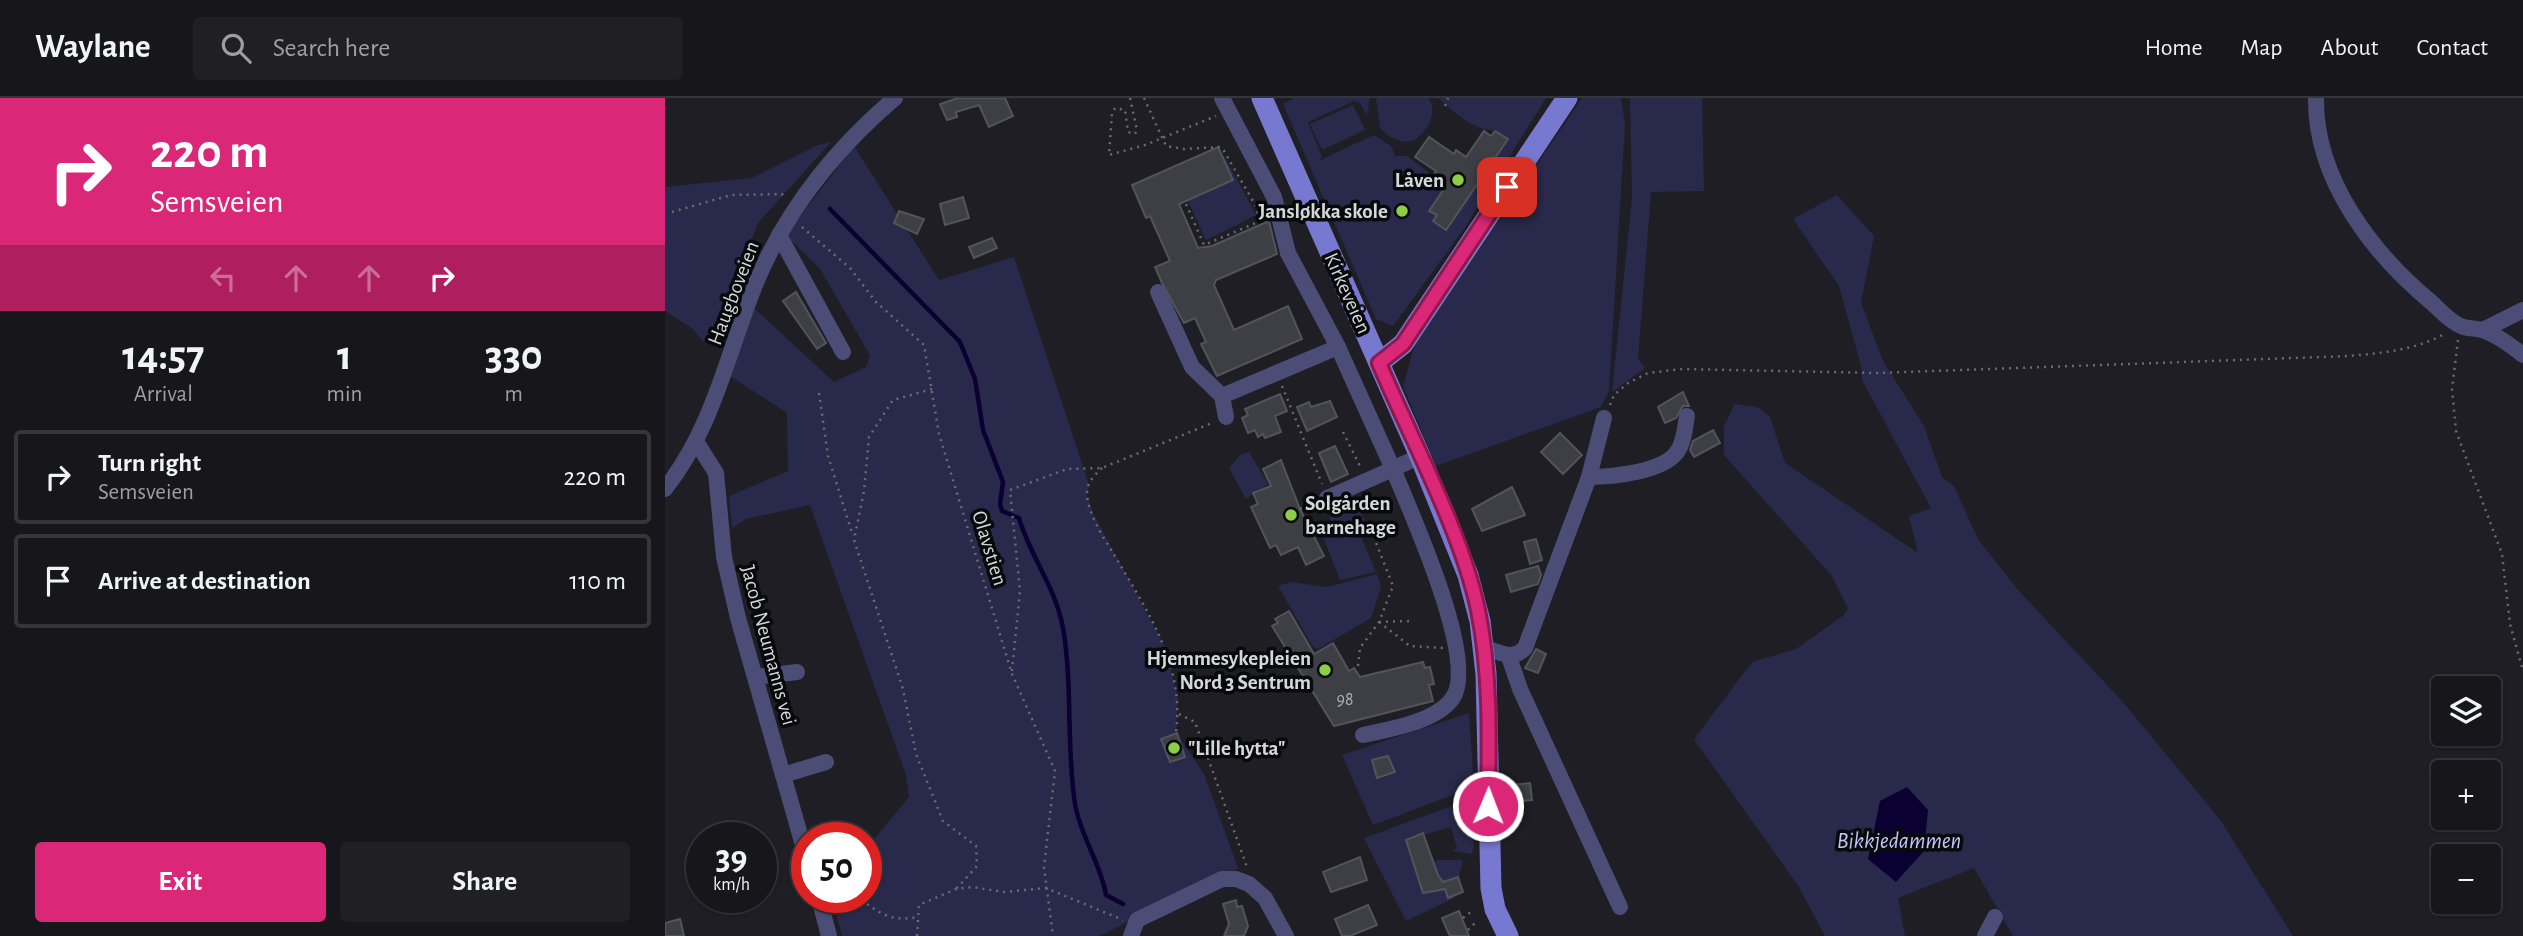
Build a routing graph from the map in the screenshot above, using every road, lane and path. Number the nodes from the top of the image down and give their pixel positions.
1 (895, 98) edge
2 (1130, 98) edge
3 (1143, 98) edge
4 (1262, 98) edge
5 (1448, 98) edge
6 (1567, 98) edge
7 (2316, 98) edge
8 (1225, 105) edge
9 (1445, 106) dead end
10 (1161, 138) junction
11 (1186, 204) dead end
12 (673, 212) dead end
13 (792, 216) junction
14 (779, 235) junction
15 (1158, 292) dead end
16 (2523, 310) edge
17 (2460, 326) junction
18 (2483, 330) junction
19 (1338, 347) junction
20 (843, 352) dead end
21 (2523, 355) edge
22 (1379, 363) junction
23 (1277, 373) junction
24 (934, 388) junction
25 (819, 393) dead end
26 (1222, 396) junction
27 (1688, 416) dead end
28 (1226, 417) joint
29 (1604, 418) joint
30 (1343, 432) dead end
31 (697, 443) junction
32 (1420, 456) junction
33 (1103, 468) junction
34 (1393, 469) junction
35 (1589, 477) junction
36 (1367, 481) junction
37 (665, 489) edge
38 (1327, 498) joint
39 (1360, 499) dead end
40 (1388, 505) dead end
41 (854, 540) junction
42 (1375, 540) dead end
43 (1412, 621) dead end
44 (1378, 622) junction
45 (1456, 648) junction
46 (1484, 648) junction
47 (1509, 657) junction
48 (1358, 666) dead end
49 (2523, 671) edge
50 (797, 672) dead end
51 (1012, 674) junction
52 (756, 677) junction
53 (1178, 713) junction
54 (1175, 732) dead end
55 (1363, 735) dead end
56 (826, 762) dead end
57 (783, 775) junction
58 (796, 822) edge
59 (1249, 884) junction
60 (1046, 888) junction
61 (956, 889) junction
62 (1620, 907) dead end
63 (1472, 911) dead end
64 (823, 913) edge
65 (879, 913) edge
66 (918, 917) junction
67 (1995, 917) dead end
68 (1464, 918) dead end
69 (1475, 923) dead end
70 (1134, 928) edge
71 (1468, 930) dead end
72 (829, 936) edge
73 (918, 936) edge
74 (1053, 936) edge
75 (1286, 936) edge
76 (1508, 936) edge
77 (1985, 936) edge

1 - 13 street, Haugboveien
2 - 10 path
3 - 10 path
4 - 22 main road, Kirkeveien
5 - 9 path
6 - 22 main road
7 - 17 street
8 - 10 path
8 - 19 street
10 - 11 path
12 - 13 path, Olavstien
13 - 14 street, Haugboveien
13 - 24 path, Olavstien
14 - 20 street
14 - 31 street, Haugboveien
15 - 26 street
16 - 18 street
17 - 18 street
17 - 29 path
17 - 49 path
18 - 21 street
19 - 23 street
19 - 34 street
22 - 32 main road, Kirkeveien
23 - 26 street
23 - 38 path
24 - 41 path
24 - 51 path, Olavstien
25 - 41 path
26 - 28 street
27 - 35 street
28 - 33 path
29 - 35 street
30 - 36 path
31 - 37 street, Haugboveien
31 - 52 street, Jacob Neumanns vei
32 - 34 street
32 - 46 main road, Kirkeveien
33 - 51 path
33 - 53 path
34 - 36 street
34 - 45 street
35 - 47 street
36 - 38 street
39 - 40 path
41 - 61 path
42 - 44 path
43 - 44 path
44 - 45 path
44 - 48 path
45 - 55 street
46 - 47 street
46 - 76 main road, Kirkeveien
47 - 62 street
50 - 52 street
51 - 60 path, Olavstien
52 - 57 street, Jacob Neumanns vei
53 - 54 path
53 - 59 path
56 - 57 street
57 - 58 street, Jacob Neumanns vei
59 - 70 street
59 - 75 street
60 - 61 path
60 - 70 path
60 - 74 path, Olavstien
61 - 66 path
63 - 68 path
64 - 72 street
65 - 66 path
66 - 73 path
67 - 77 street
69 - 71 path

